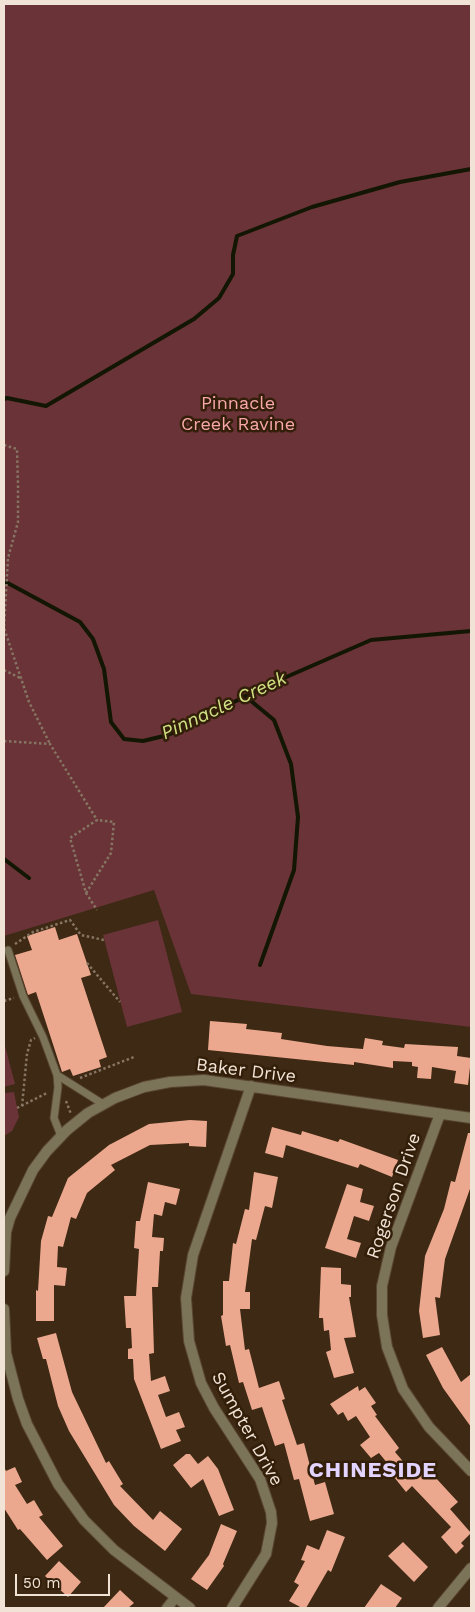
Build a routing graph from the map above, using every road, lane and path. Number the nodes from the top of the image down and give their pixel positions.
1 (4, 445) edge
2 (4, 670) edge
3 (22, 679) junction
4 (4, 741) edge
5 (50, 744) junction
6 (97, 820) junction
7 (86, 893) junction
8 (97, 910) dead end
9 (104, 940) dead end
10 (8, 950) joint
11 (87, 963) dead end
12 (120, 1002) dead end
13 (42, 1036) junction
14 (134, 1057) dead end
15 (57, 1075) junction
16 (75, 1080) dead end
17 (251, 1086) junction
18 (43, 1095) dead end
19 (103, 1104) junction
20 (22, 1106) junction
21 (17, 1108) dead end
22 (440, 1114) junction
23 (471, 1118) edge
24 (61, 1136) junction
25 (7, 1217) edge
26 (4, 1271) edge
27 (4, 1309) edge
28 (471, 1471) edge
29 (471, 1568) edge
30 (175, 1598) junction
31 (167, 1608) edge
32 (190, 1608) edge
33 (232, 1608) edge
34 (438, 1608) edge

1 - 3 path
2 - 3 path
3 - 5 path
4 - 5 path
5 - 6 path
6 - 7 path
6 - 7 path
7 - 8 path
9 - 10 path
10 - 13 lane
11 - 12 path
13 - 15 lane
13 - 20 path
14 - 16 path
15 - 19 lane
15 - 24 lane
17 - 19 street, Baker Drive
17 - 22 street, Baker Drive
17 - 33 street, Sumpter Drive
18 - 20 path
19 - 24 street, Baker Drive
20 - 21 path
22 - 23 street, Baker Drive
22 - 28 street, Rogerson Drive
24 - 25 street, Baker Drive
25 - 26 street, Baker Drive
27 - 30 street
29 - 34 street
30 - 31 street
30 - 32 street

